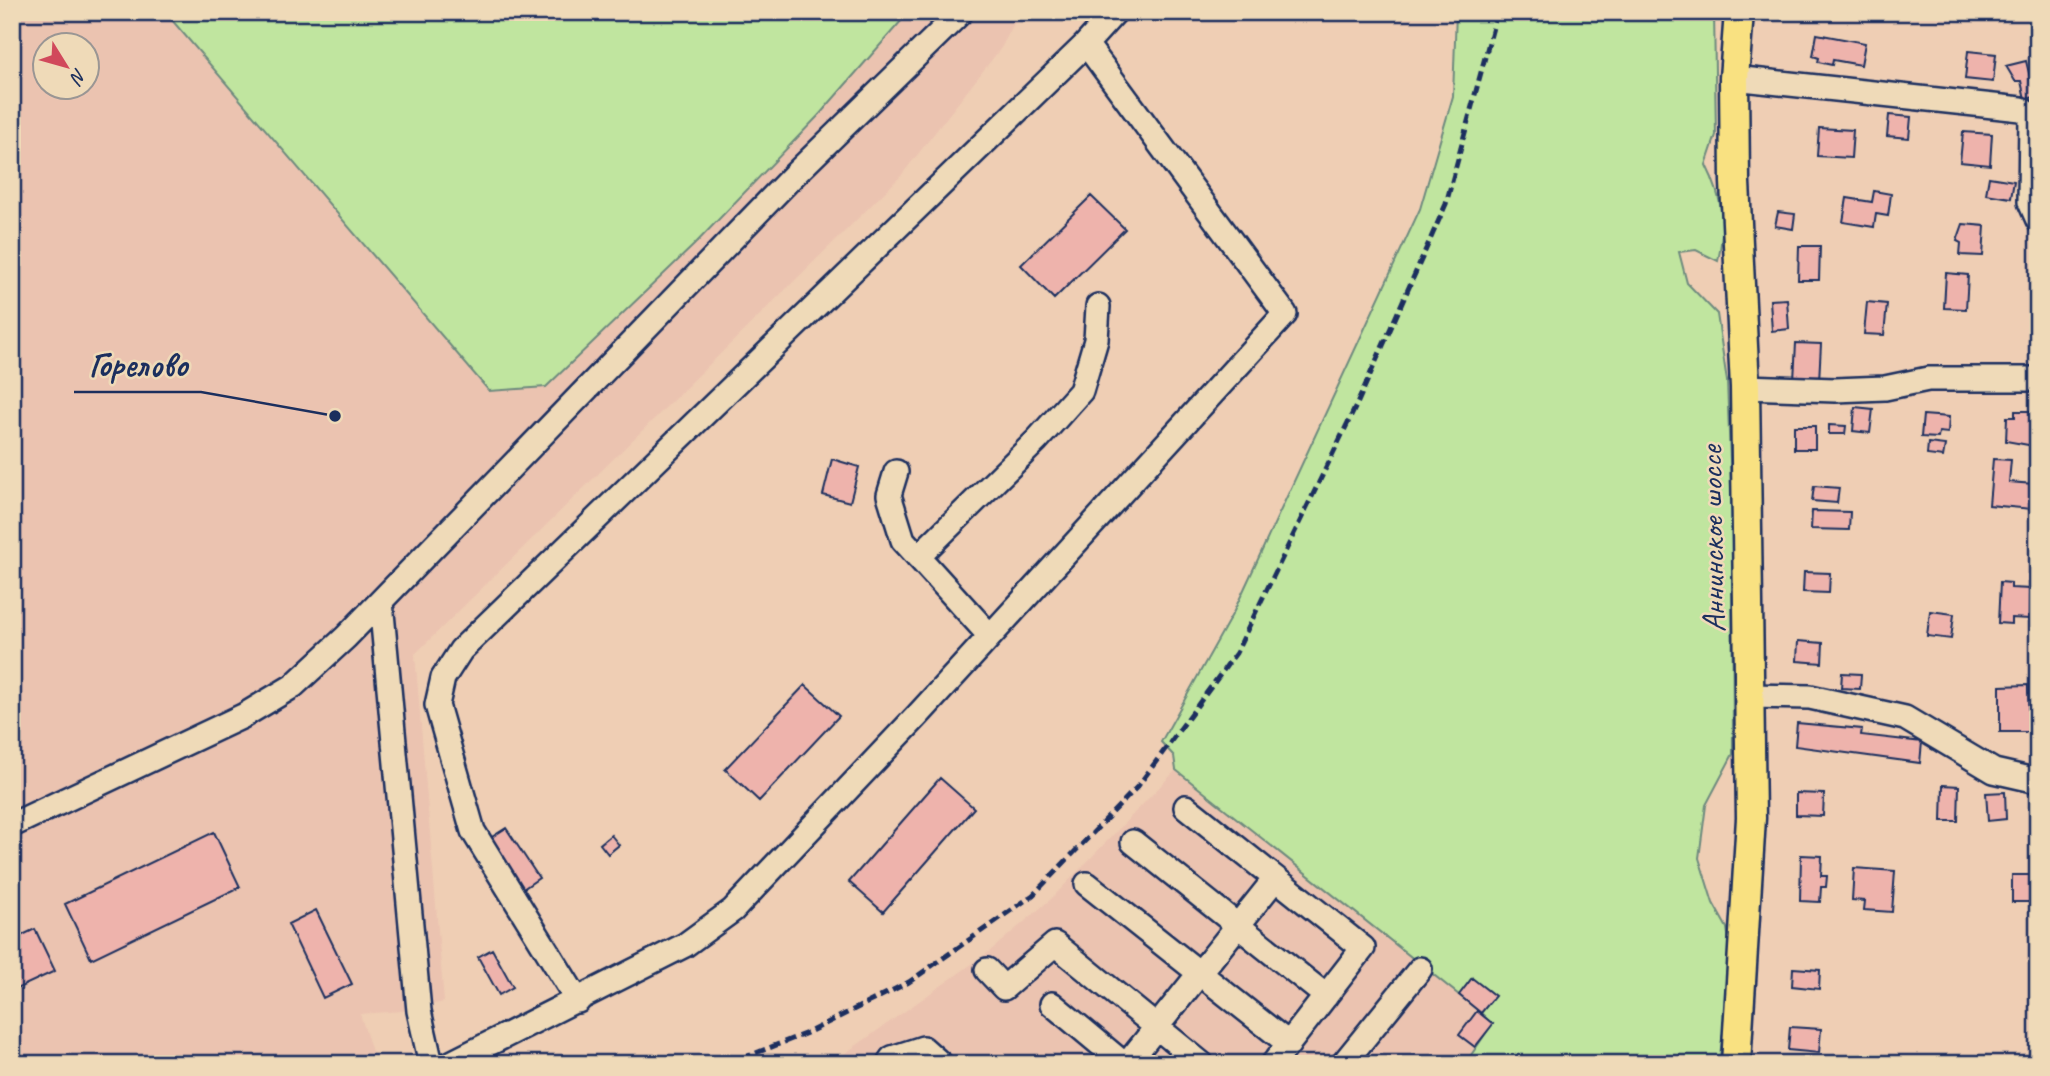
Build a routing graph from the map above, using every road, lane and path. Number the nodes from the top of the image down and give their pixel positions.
1 (961, 12) edge
2 (1115, 12) edge
3 (1739, 12) edge
4 (1087, 44) junction
5 (1734, 78) junction
6 (2038, 220) edge
7 (1098, 306) dead end
8 (2038, 379) edge
9 (1745, 387) junction
10 (896, 472) dead end
11 (918, 557) junction
12 (381, 602) junction
13 (990, 636) junction
14 (1750, 696) junction
15 (2038, 781) edge
16 (1186, 807) dead end
17 (12, 825) edge
18 (1133, 842) dead end
19 (1275, 879) junction
20 (1087, 884) dead end
21 (1238, 926) junction
22 (1420, 969) dead end
23 (987, 970) dead end
24 (1200, 974) junction
25 (1326, 996) junction
26 (578, 1001) junction
27 (1052, 1004) dead end
28 (1155, 1027) junction
29 (1289, 1044) junction
30 (431, 1064) edge
31 (449, 1064) edge
32 (888, 1064) edge
33 (941, 1064) edge
34 (1126, 1064) edge
35 (1202, 1064) edge
36 (1273, 1064) edge
37 (1343, 1064) edge
38 (1736, 1064) edge

1 - 12 street
2 - 4 street
3 - 5 main road, Аннинское шоссе
4 - 13 street
4 - 26 street
5 - 6 street
5 - 9 main road, Аннинское шоссе
7 - 11 street
8 - 9 street
9 - 14 main road, Аннинское шоссе
10 - 11 street
11 - 13 street
12 - 17 street
12 - 30 street
13 - 26 street
14 - 15 street
14 - 38 main road, Аннинское шоссе
16 - 19 street
18 - 21 street
19 - 21 street
19 - 25 street
20 - 24 street
21 - 24 street
21 - 25 street
22 - 37 street
23 - 28 street
24 - 28 street
24 - 29 street
25 - 29 street
26 - 31 street
27 - 34 street
28 - 34 street
28 - 35 street
29 - 36 street
32 - 33 street

